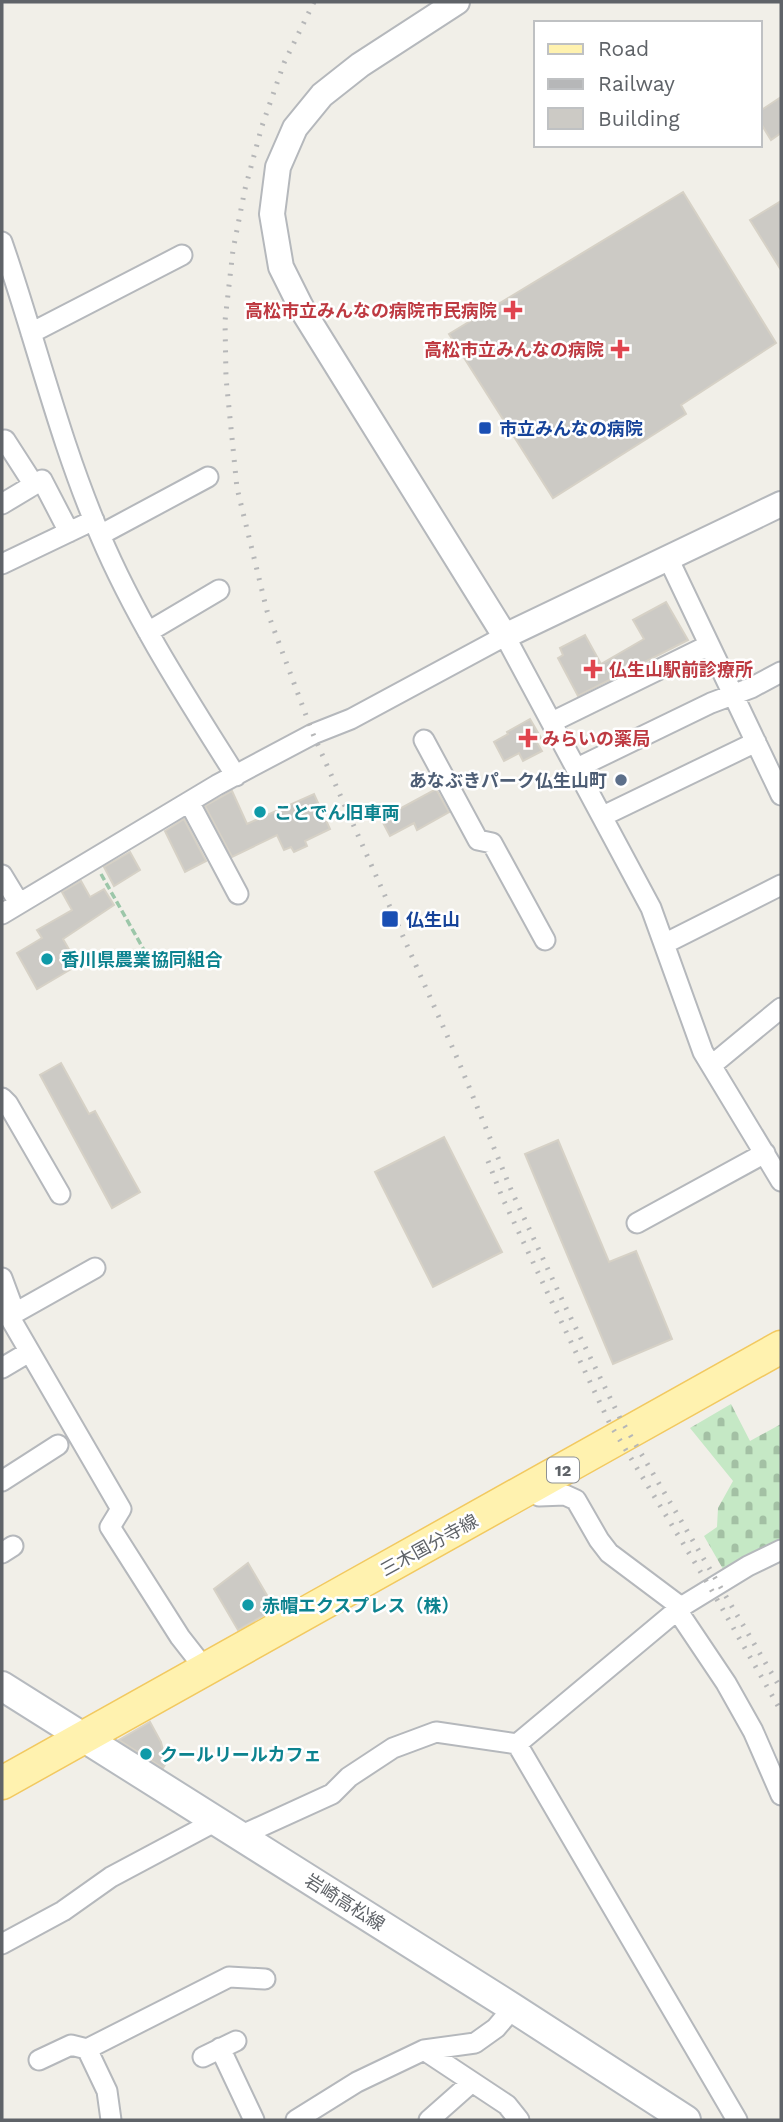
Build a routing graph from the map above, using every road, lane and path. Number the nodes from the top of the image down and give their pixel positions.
1 (457, 2) edge
2 (2, 242) edge
3 (182, 255) dead end
4 (31, 333) junction
5 (2, 442) edge
6 (208, 477) dead end
7 (34, 485) junction
8 (2, 504) edge
9 (781, 504) edge
10 (97, 528) junction
11 (69, 532) junction
12 (668, 558) junction
13 (2, 564) edge
14 (219, 590) dead end
15 (148, 632) junction
16 (505, 636) junction
17 (709, 645) junction
18 (781, 672) edge
19 (733, 694) junction
20 (552, 722) junction
21 (424, 740) dead end
22 (755, 741) junction
23 (577, 768) junction
24 (236, 776) junction
25 (781, 795) edge
26 (189, 802) junction
27 (603, 816) junction
28 (93, 859) junction
29 (2, 875) edge
30 (781, 885) edge
31 (238, 894) dead end
32 (19, 903) junction
33 (2, 914) edge
34 (545, 940) dead end
35 (664, 944) junction
36 (144, 950) dead end
37 (781, 1008) edge
38 (712, 1065) junction
39 (2, 1098) edge
40 (769, 1149) edge
41 (781, 1181) edge
42 (60, 1194) dead end
43 (637, 1223) dead end
44 (95, 1268) dead end
45 (2, 1278) edge
46 (2, 1304) edge
47 (781, 1347) edge
48 (29, 1352) junction
49 (2, 1368) edge
50 (58, 1445) dead end
51 (2, 1480) edge
52 (527, 1490) junction
53 (781, 1550) edge
54 (679, 1609) junction
55 (205, 1669) junction
56 (2, 1686) edge
57 (83, 1737) junction
58 (517, 1744) junction
59 (2, 1783) edge
60 (781, 1795) edge
61 (228, 1829) junction
62 (2, 1944) edge
63 (265, 1979) dead end
64 (513, 2008) junction
65 (87, 2049) junction
66 (220, 2049) dead end
67 (424, 2050) junction
68 (39, 2060) dead end
69 (472, 2082) junction
70 (309, 2117) edge
71 (111, 2120) edge
72 (254, 2120) edge
73 (429, 2120) edge
74 (519, 2120) edge
75 (683, 2120) edge
76 (737, 2120) edge

1 - 16 street
2 - 4 street
3 - 4 street
4 - 10 street
5 - 7 street
6 - 10 street
7 - 8 street
7 - 11 street
9 - 12 street
10 - 11 street
10 - 15 street
11 - 13 street
12 - 16 street
12 - 17 street
14 - 15 street
15 - 24 street
16 - 20 street
16 - 24 street
17 - 19 street
17 - 20 street
18 - 19 street
19 - 22 street
19 - 23 street
20 - 23 street
21 - 34 street
22 - 25 street
22 - 27 street
23 - 27 street
24 - 26 street
26 - 28 street
26 - 31 street
27 - 35 street
28 - 32 street
28 - 36 path
29 - 32 street
30 - 35 street
32 - 33 street
35 - 38 street
37 - 38 street
38 - 40 street
39 - 42 street
40 - 41 street
40 - 43 street
44 - 45 street
46 - 48 street
47 - 52 main road, 三木国分寺線 / 12
48 - 49 street
48 - 55 street
50 - 51 street
52 - 54 street
52 - 55 main road, 三木国分寺線 / 12
53 - 54 street
54 - 58 street
54 - 60 street
55 - 57 main road, 三木国分寺線 / 12
56 - 57 main road, 岩崎高松線
57 - 59 main road, 三木国分寺線 / 12
57 - 61 main road, 岩崎高松線
58 - 61 street
58 - 76 street
61 - 62 street
61 - 64 main road, 岩崎高松線
63 - 65 street
64 - 67 street
64 - 75 main road, 岩崎高松線
65 - 68 street
65 - 71 street
66 - 72 street
67 - 69 street
67 - 70 street
69 - 73 street
69 - 74 street

